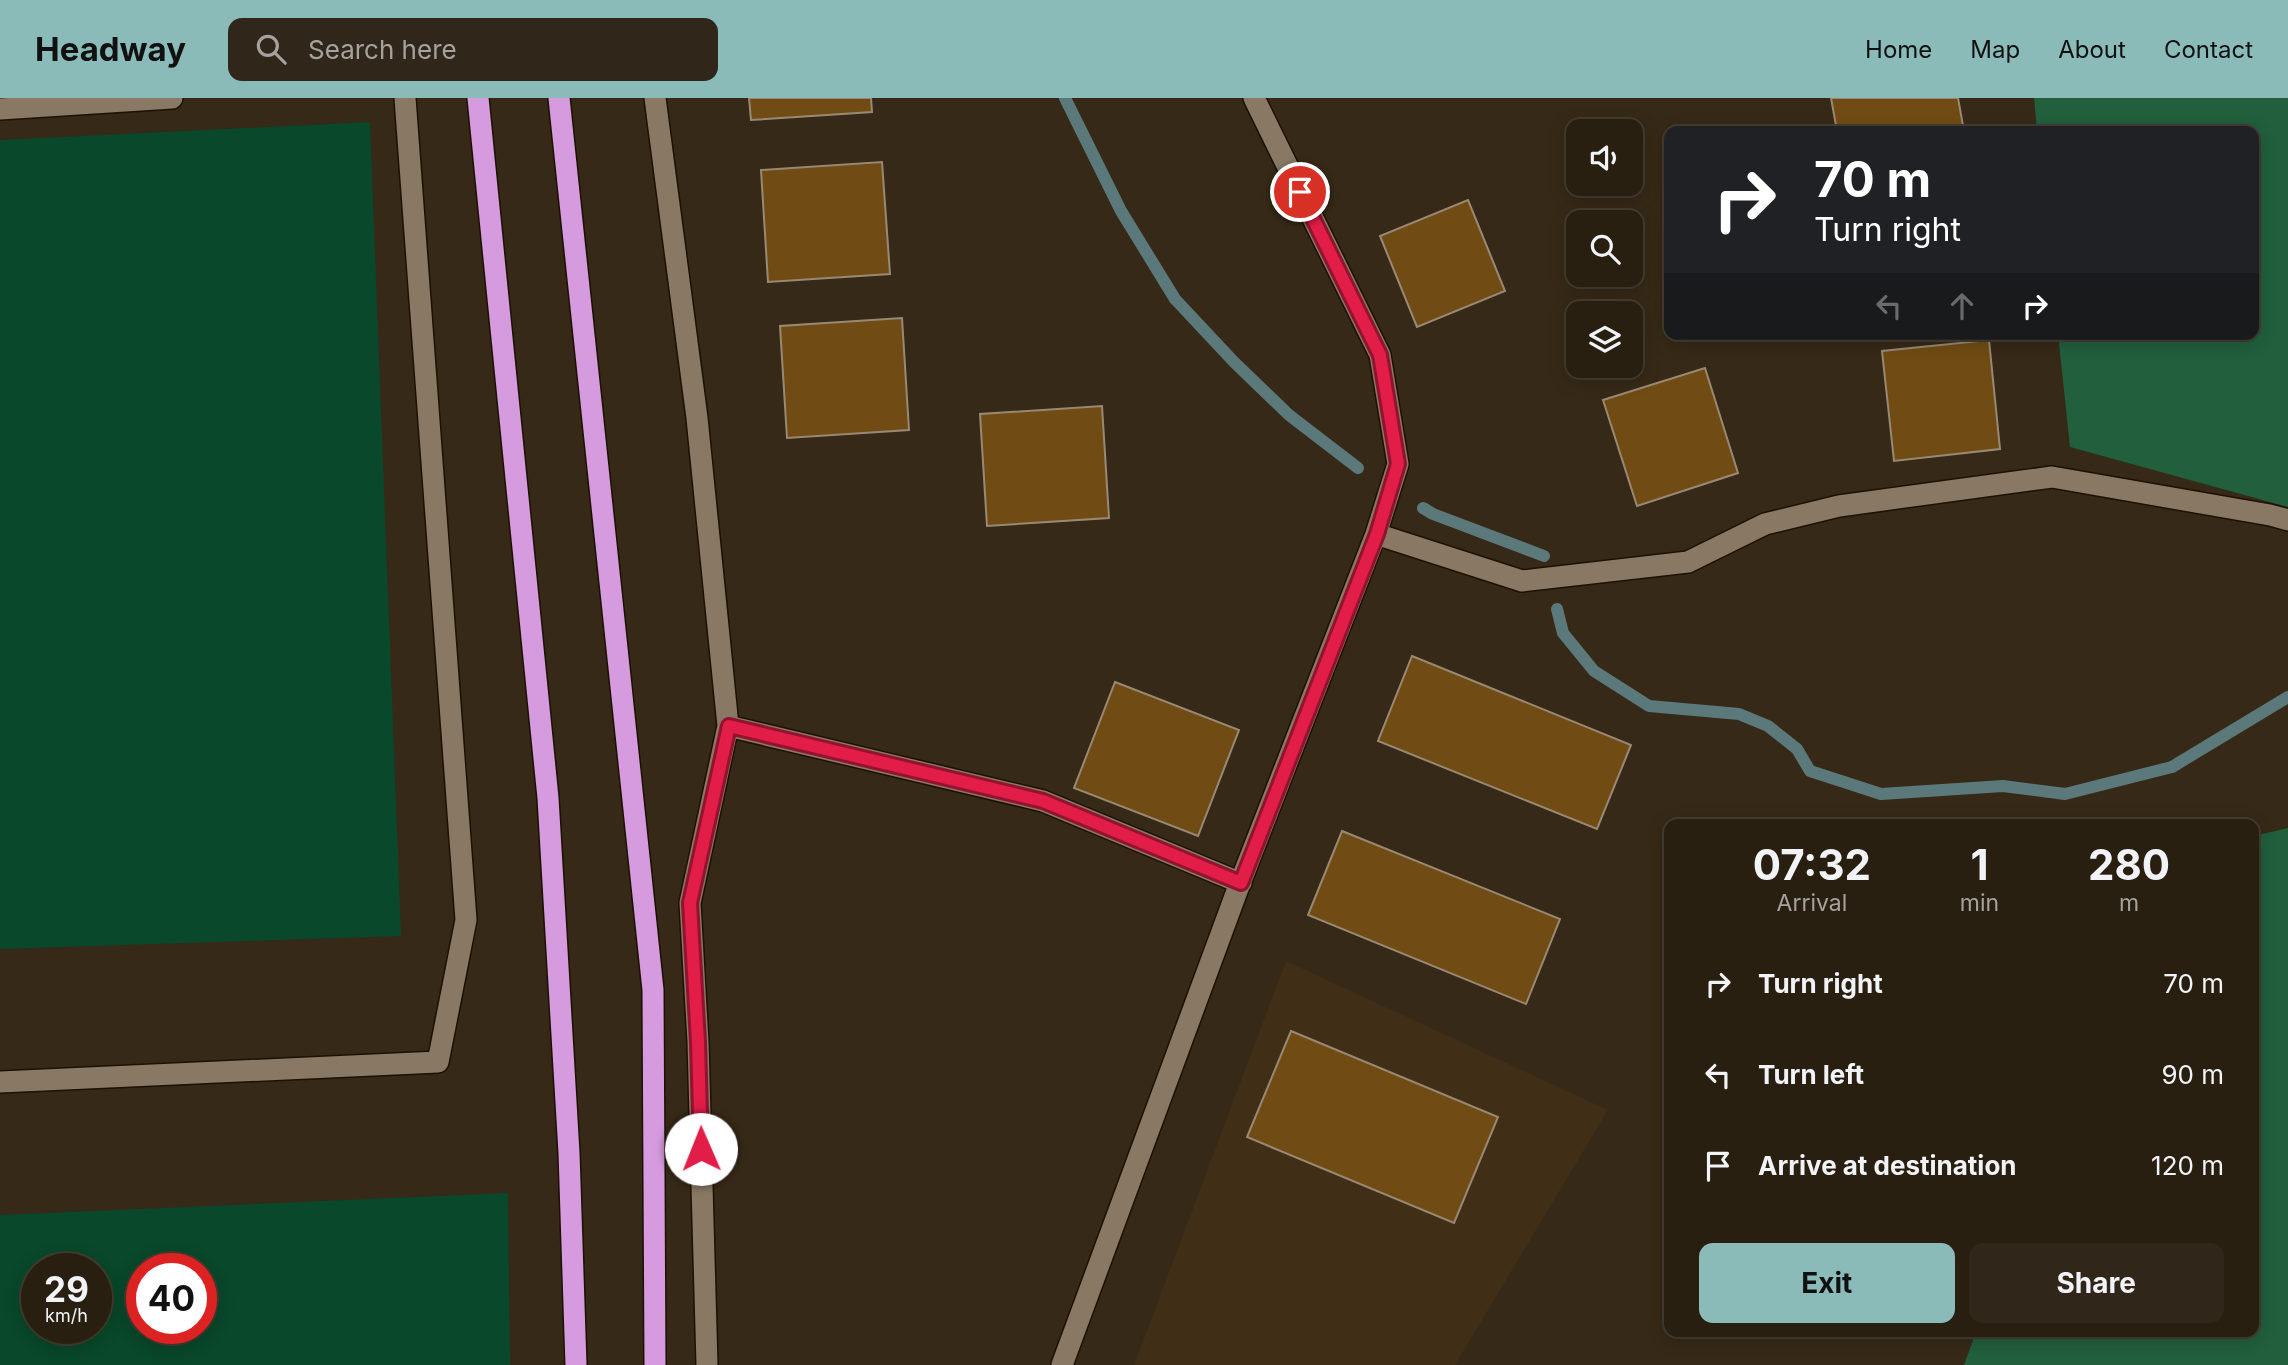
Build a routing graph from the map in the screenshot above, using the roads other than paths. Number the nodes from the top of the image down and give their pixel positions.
1 (172, 98) edge
2 (405, 98) edge
3 (478, 98) edge
4 (559, 98) edge
5 (654, 98) edge
6 (1254, 98) edge
7 (0, 109) edge
8 (2288, 520) edge
9 (1377, 534) junction
10 (729, 726) junction
11 (1241, 883) junction
12 (0, 1082) edge
13 (576, 1365) edge
14 (655, 1365) edge
15 (706, 1365) edge
16 (1062, 1365) edge

1 - 7 street
2 - 12 street
3 - 13 highway
4 - 14 highway
5 - 10 street
6 - 9 street
8 - 9 street
9 - 11 street
10 - 11 street
10 - 15 street
11 - 16 street

